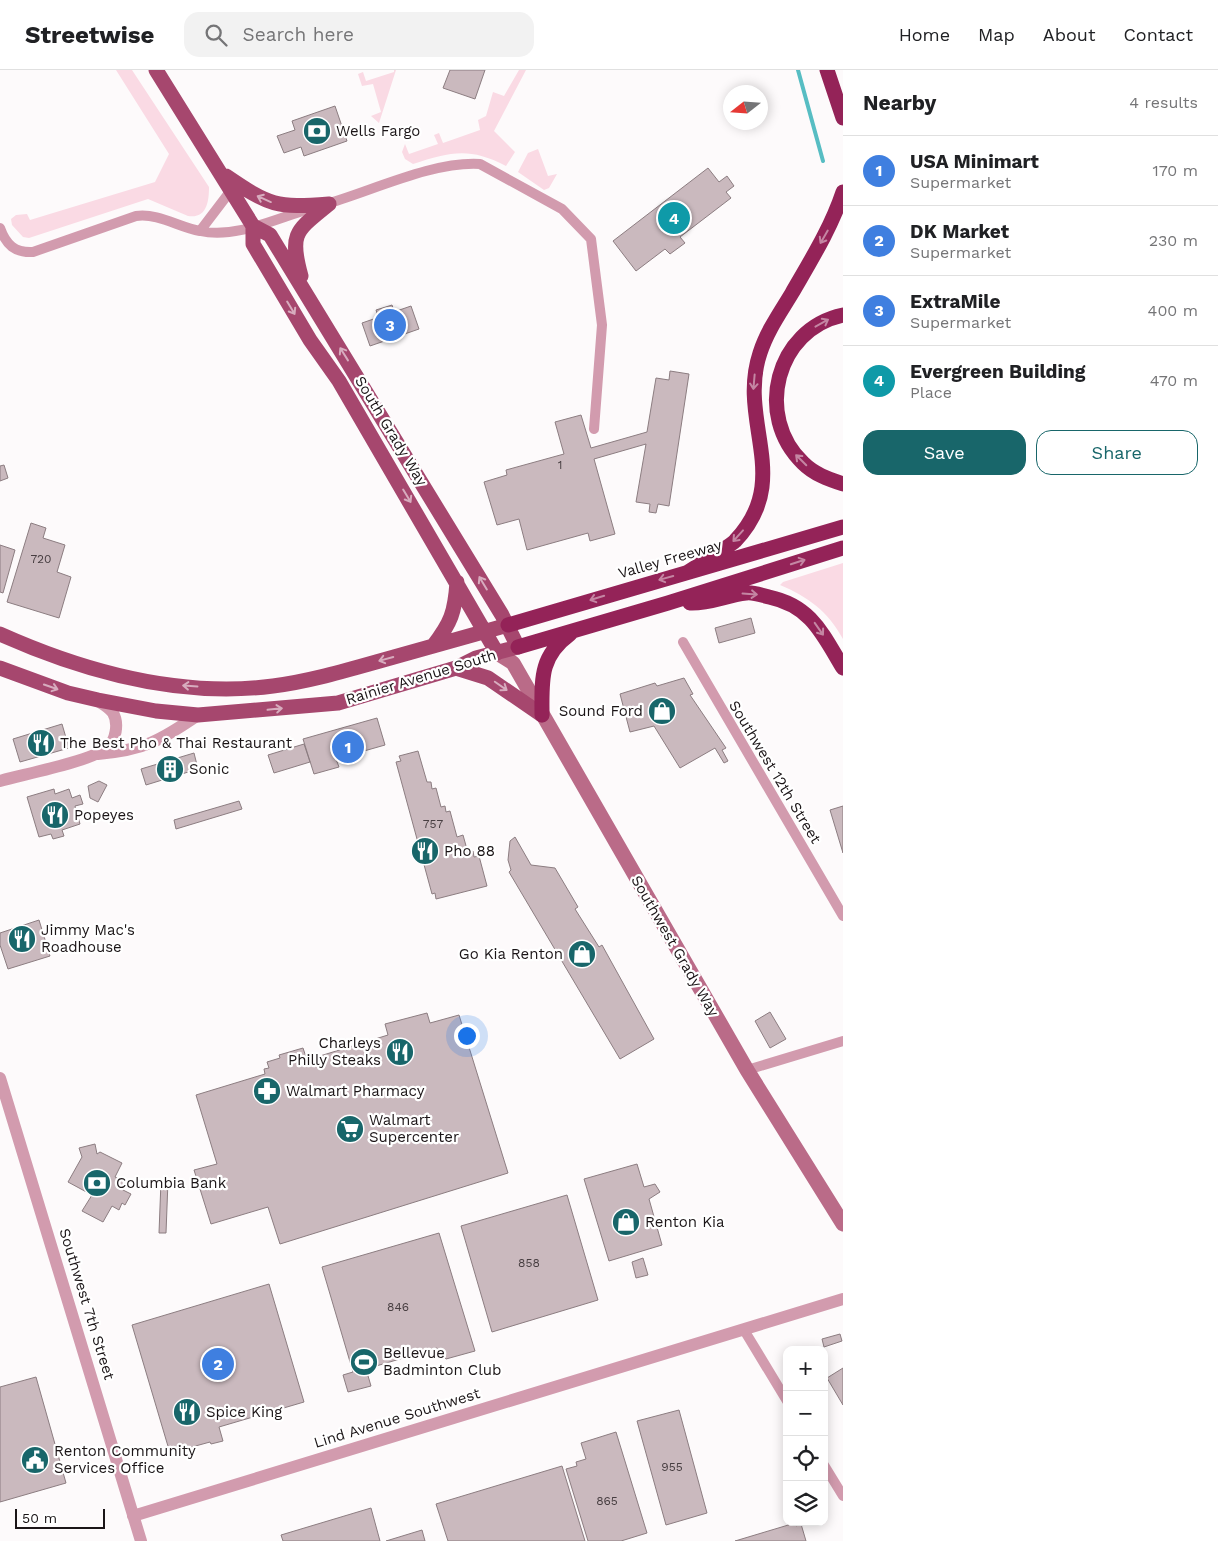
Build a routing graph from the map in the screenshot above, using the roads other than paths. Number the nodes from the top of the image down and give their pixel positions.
1 (156, 70) edge
2 (827, 70) edge
3 (843, 118) edge
4 (221, 172) junction
5 (232, 189) junction
6 (843, 192) edge
7 (329, 204) junction
8 (254, 226) junction
9 (0, 228) edge
10 (200, 231) junction
11 (305, 292) junction
12 (843, 315) edge
13 (594, 430) dead end
14 (843, 484) edge
15 (843, 527) edge
16 (843, 548) edge
17 (688, 572) junction
18 (457, 582) junction
19 (668, 603) junction
20 (508, 625) junction
21 (576, 630) junction
22 (486, 631) junction
23 (0, 634) edge
24 (683, 642) dead end
25 (433, 646) junction
26 (518, 647) junction
27 (497, 653) junction
28 (514, 664) junction
29 (0, 668) edge
30 (456, 668) junction
31 (843, 668) edge
32 (98, 700) junction
33 (198, 715) junction
34 (542, 715) junction
35 (98, 754) junction
36 (0, 781) edge
37 (843, 916) edge
38 (843, 1041) edge
39 (747, 1070) junction
40 (0, 1078) edge
41 (843, 1224) edge
42 (843, 1299) edge
43 (744, 1330) junction
44 (783, 1394) edge
45 (828, 1472) edge
46 (843, 1496) edge
47 (133, 1516) junction
48 (141, 1541) edge

1 - 4 main road, South Grady Way
2 - 3 highway
4 - 5 main road, South Grady Way
7 -> 4 main road
5 - 8 main road, South Grady Way
5 - 10 street
6 -> 17 highway
7 - 8 street
7 - 11 main road
7 - 13 street
8 - 10 street
8 - 11 main road, South Grady Way
8 -> 18 main road, South Grady Way
9 - 10 street
20 -> 11 main road, South Grady Way
14 -> 12 highway
15 - 17 highway, Valley Freeway
19 -> 16 highway
17 -> 20 highway, Valley Freeway
18 - 22 main road, South Grady Way
18 - 25 main road
19 - 21 highway
19 -> 31 highway
20 - 22 main road, Rainier Avenue South
20 - 26 main road, South Grady Way
21 - 26 highway
21 - 34 highway
22 - 25 main road, Rainier Avenue South
22 - 27 main road, South Grady Way
25 -> 23 main road, Rainier Avenue South
24 - 37 street, Southwest 12th Street
26 - 27 main road, Rainier Avenue South
26 - 28 main road
27 - 28 main road, Southwest Grady Way
27 - 30 main road, Rainier Avenue South
28 - 34 main road, Southwest Grady Way
29 -> 32 main road, Rainier Avenue South
33 -> 30 main road, Rainier Avenue South
30 -> 34 main road
32 - 33 main road, Rainier Avenue South
32 - 35 street
33 - 35 street
34 - 39 main road, Southwest Grady Way
35 - 36 street
38 - 39 street
39 - 41 main road, Southwest Grady Way
40 - 47 street, Southwest 7th Street
42 - 43 street, Lind Avenue Southwest
43 - 44 street
43 - 47 street, Lind Avenue Southwest
45 - 46 street
47 - 48 street, Southwest 7th Street

